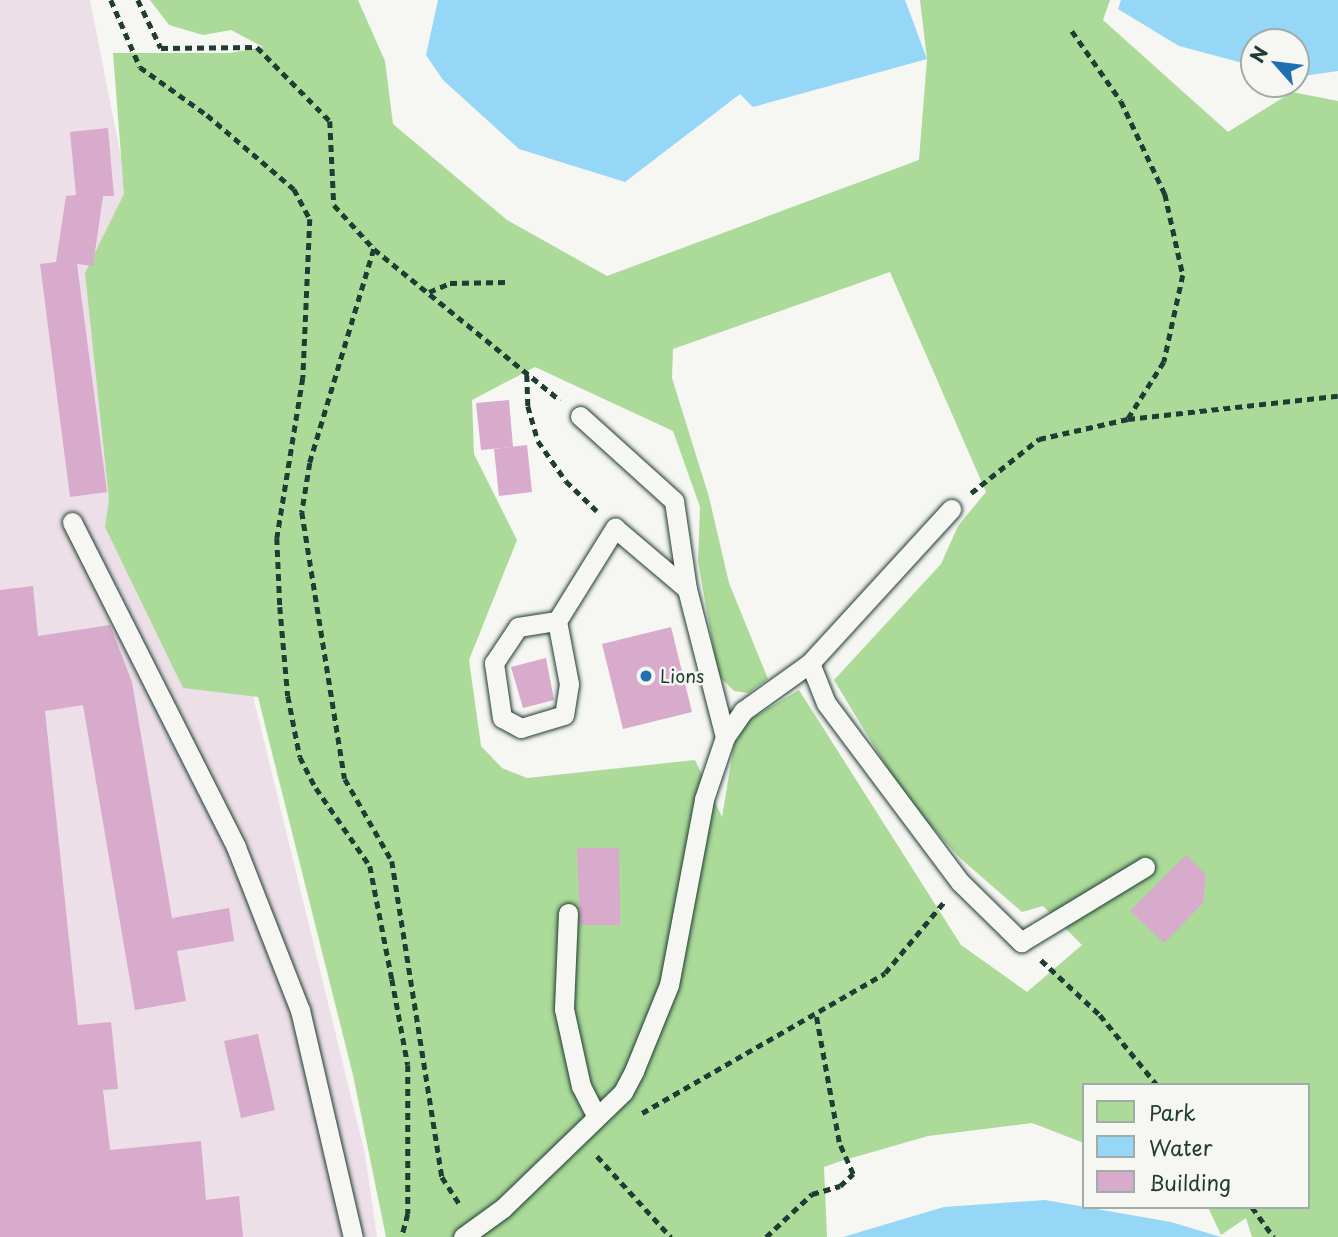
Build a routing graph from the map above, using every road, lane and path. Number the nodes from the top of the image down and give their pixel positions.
1 (111, 0) edge
2 (138, 0) edge
3 (1072, 31) dead end
4 (374, 249) junction
5 (507, 282) dead end
6 (428, 292) junction
7 (527, 374) junction
8 (1338, 396) edge
9 (580, 415) joint
10 (1128, 419) junction
11 (951, 509) joint
12 (72, 522) dead end
13 (615, 528) junction
14 (687, 590) junction
15 (557, 621) junction
16 (810, 663) junction
17 (725, 737) junction
18 (1146, 867) dead end
19 (960, 882) junction
20 (568, 913) dead end
21 (1021, 942) junction
22 (816, 1016) junction
23 (1155, 1083) edge
24 (596, 1116) junction
25 (632, 1122) dead end
26 (606, 1147) dead end
27 (597, 1156) junction
28 (587, 1165) dead end
29 (1254, 1209) edge
30 (469, 1233) edge
31 (353, 1237) edge
32 (402, 1237) edge
33 (671, 1237) edge
34 (766, 1237) edge
35 (1275, 1237) edge

1 - 32 path
2 - 4 path
3 - 10 path
4 - 6 path
4 - 30 path
5 - 6 path
6 - 7 path
7 - 9 path
7 - 13 path
8 - 10 path
9 - 14 lane
10 - 11 path
11 - 16 lane
12 - 31 lane
13 - 14 lane
13 - 15 lane
14 - 17 lane
15 - 15 lane
16 - 17 lane
16 - 19 lane
17 - 24 lane
18 - 21 lane
19 - 21 lane
19 - 22 path
20 - 24 lane
21 - 23 path
22 - 25 path
22 - 34 path
24 - 30 lane
26 - 27 path
27 - 28 path
27 - 33 path
29 - 35 path

